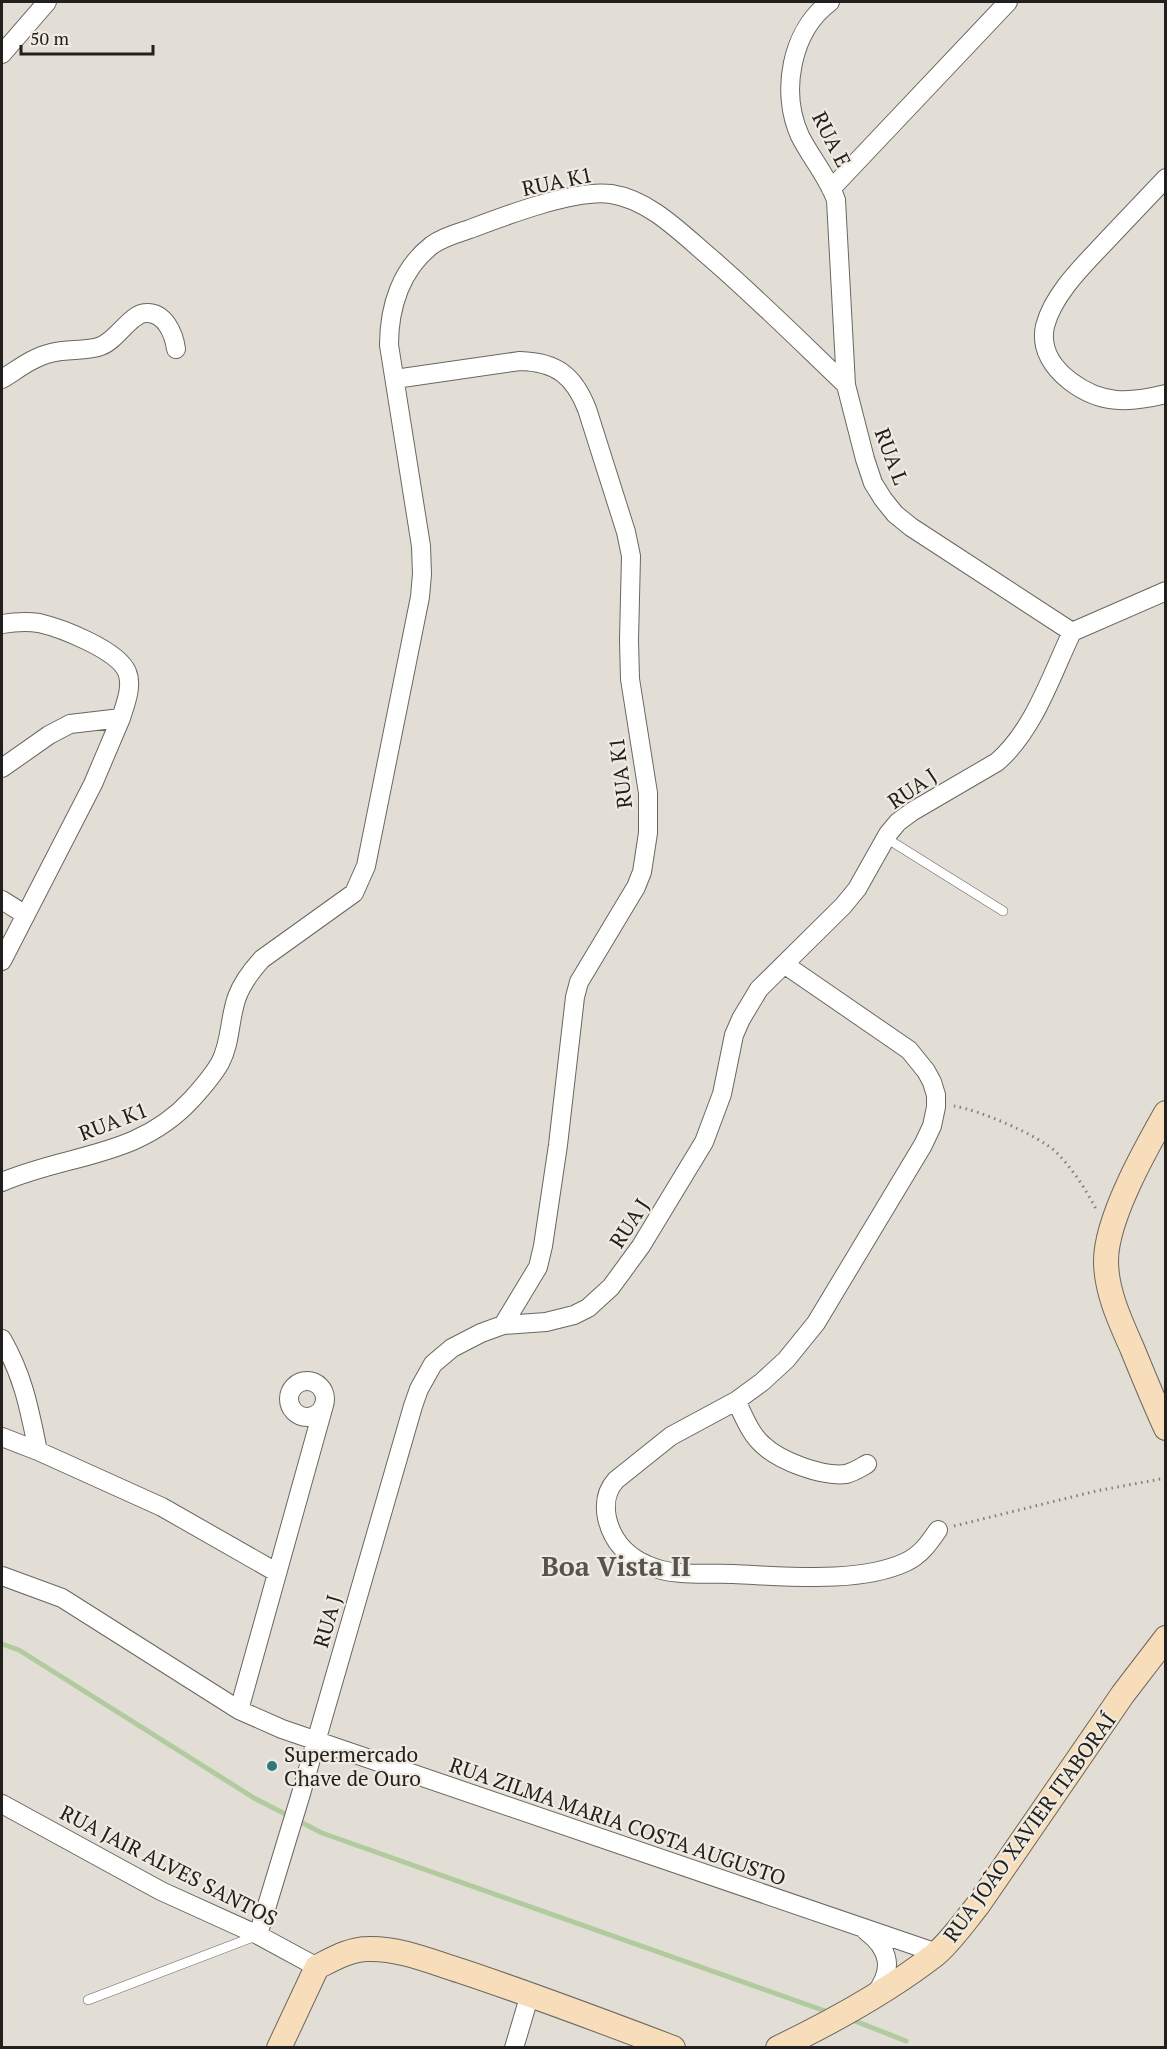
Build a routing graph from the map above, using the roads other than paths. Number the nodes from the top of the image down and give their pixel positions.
1 (47, 2) edge
2 (830, 2) edge
3 (1007, 2) edge
4 (2, 54) edge
5 (1166, 178) edge
6 (833, 194) junction
7 (176, 349) dead end
8 (2, 379) edge
9 (395, 379) junction
10 (846, 385) junction
11 (1166, 394) edge
12 (1166, 591) edge
13 (2, 624) edge
14 (1072, 632) junction
15 (121, 718) junction
16 (2, 768) edge
17 (886, 838) junction
18 (2, 900) edge
19 (1003, 911) dead end
20 (24, 914) junction
21 (2, 961) edge
22 (784, 964) junction
23 (1166, 1113) edge
24 (2, 1182) edge
25 (503, 1325) junction
26 (2, 1340) edge
27 (736, 1401) junction
28 (324, 1404) dead end
29 (1166, 1428) edge
30 (2, 1437) edge
31 (39, 1451) junction
32 (867, 1464) dead end
33 (938, 1530) road end
34 (276, 1572) junction
35 (2, 1576) edge
36 (1166, 1638) edge
37 (239, 1710) junction
38 (316, 1742) junction
39 (2, 1804) edge
40 (862, 1928) junction
41 (258, 1935) junction
42 (937, 1953) junction
43 (317, 1966) junction
44 (530, 1994) junction
45 (874, 1996) junction
46 (88, 2000) dead end
47 (279, 2048) edge
48 (514, 2048) edge
49 (673, 2048) edge
50 (778, 2048) edge

1 - 4 street
2 - 6 street, RUA E
3 - 6 street
5 - 11 street
6 - 10 street, RUA L
7 - 8 street
9 - 10 street, RUA K1
9 - 24 street, RUA K1
9 - 25 street, RUA K1
10 - 14 street, RUA L
12 - 14 street
13 - 15 street
14 - 17 street, RUA J
15 - 16 street
15 - 20 street
17 - 19 lane
17 - 22 street, RUA J
18 - 20 street
20 - 21 street
22 - 25 street, RUA J
22 - 27 street
23 - 29 street
25 - 38 street, RUA J
26 - 31 street
27 - 32 street
27 - 33 street
28 - 34 street
30 - 31 street
31 - 34 street
34 - 37 street
35 - 37 street, RUA ZILMA MARIA COSTA AUGUSTO
36 - 42 street, RUA JOÃO XAVIER ITABORAÍ
37 - 38 street, RUA ZILMA MARIA COSTA AUGUSTO
38 - 40 street, RUA ZILMA MARIA COSTA AUGUSTO
38 - 41 street, RUA J
39 - 41 street, RUA JAIR ALVES SANTOS
40 - 42 street, RUA ZILMA MARIA COSTA AUGUSTO
40 - 45 street
41 - 43 street, RUA JAIR ALVES SANTOS
41 - 46 lane
42 - 45 street, RUA JOÃO XAVIER ITABORAÍ
43 - 44 street
43 - 47 street
44 - 48 street
44 - 49 street
45 - 50 street, RUA JOÃO XAVIER ITABORAÍ

